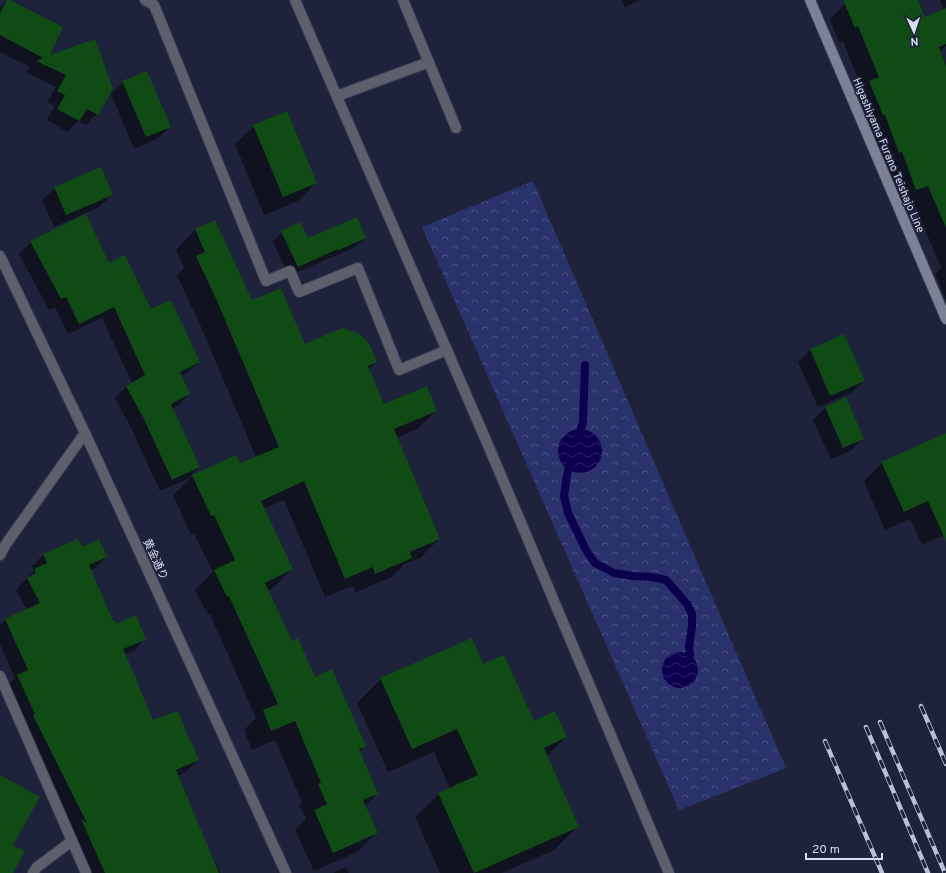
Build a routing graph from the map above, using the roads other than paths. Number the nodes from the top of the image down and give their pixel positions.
1 (145, 0) edge
2 (296, 0) edge
3 (403, 0) edge
4 (810, 0) edge
5 (429, 62) junction
6 (337, 96) junction
7 (456, 128) dead end
8 (0, 256) edge
9 (946, 319) edge
10 (447, 350) junction
11 (85, 433) junction
12 (3, 542) edge
13 (0, 555) edge
14 (0, 676) edge
15 (72, 841) junction
16 (33, 873) edge
17 (86, 873) edge
18 (286, 873) edge
19 (669, 873) edge

1 - 10 street
2 - 6 street
3 - 5 street
4 - 9 main road, Higashiyama Furano Teishajo Line
5 - 6 street
5 - 7 street
6 - 10 street
8 - 11 street, 黄金通り
10 - 19 street
11 - 12 street
11 - 18 street, 黄金通り
12 - 13 street
14 - 15 street
15 - 16 street
15 - 17 street

